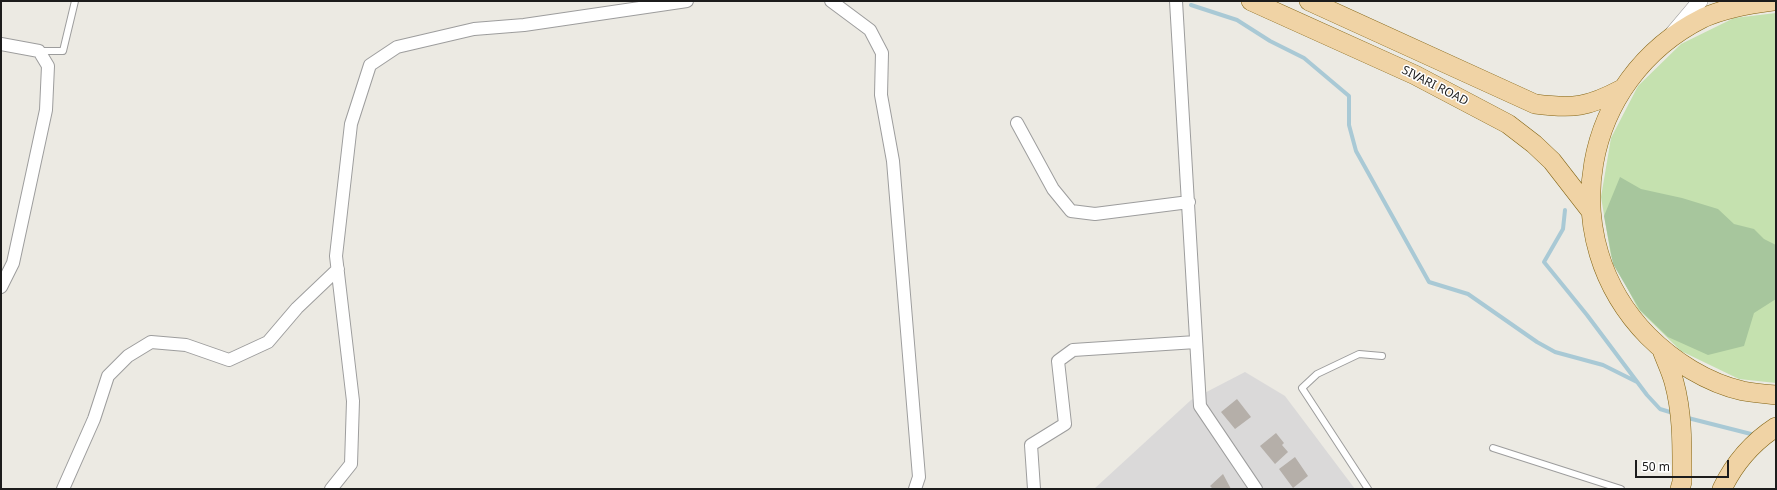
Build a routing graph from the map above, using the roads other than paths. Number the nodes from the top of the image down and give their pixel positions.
1 (75, 1) edge
2 (687, 1) edge
3 (831, 1) edge
4 (1176, 1) edge
5 (1251, 1) edge
6 (1309, 1) edge
7 (1700, 1) edge
8 (1773, 1) edge
9 (1668, 40) junction
10 (1, 44) edge
11 (39, 51) junction
12 (1622, 89) junction
13 (1017, 123) dead end
14 (1189, 202) junction
15 (1590, 210) junction
16 (338, 269) junction
17 (1, 287) edge
18 (1196, 342) junction
19 (1662, 350) junction
20 (1382, 356) dead end
21 (1776, 395) edge
22 (1776, 427) edge
23 (1493, 448) dead end
24 (62, 489) edge
25 (331, 489) edge
26 (915, 489) edge
27 (1034, 489) edge
28 (1256, 489) edge
29 (1368, 489) edge
30 (1620, 489) edge
31 (1680, 489) edge
32 (1722, 489) edge

1 - 11 lane
2 - 16 street
3 - 26 street
4 - 14 street
5 - 15 main road, SIVARI ROAD
6 - 12 main road, SIVARI ROAD
7 - 9 street
8 - 9 main road
9 - 12 main road
10 - 11 street
11 - 17 street
12 - 15 main road
13 - 14 street
14 - 18 street
15 - 19 main road
16 - 24 street
16 - 25 street
18 - 27 street
18 - 28 street
19 - 21 main road
19 - 31 main road
20 - 29 lane
22 - 32 main road
23 - 30 lane

